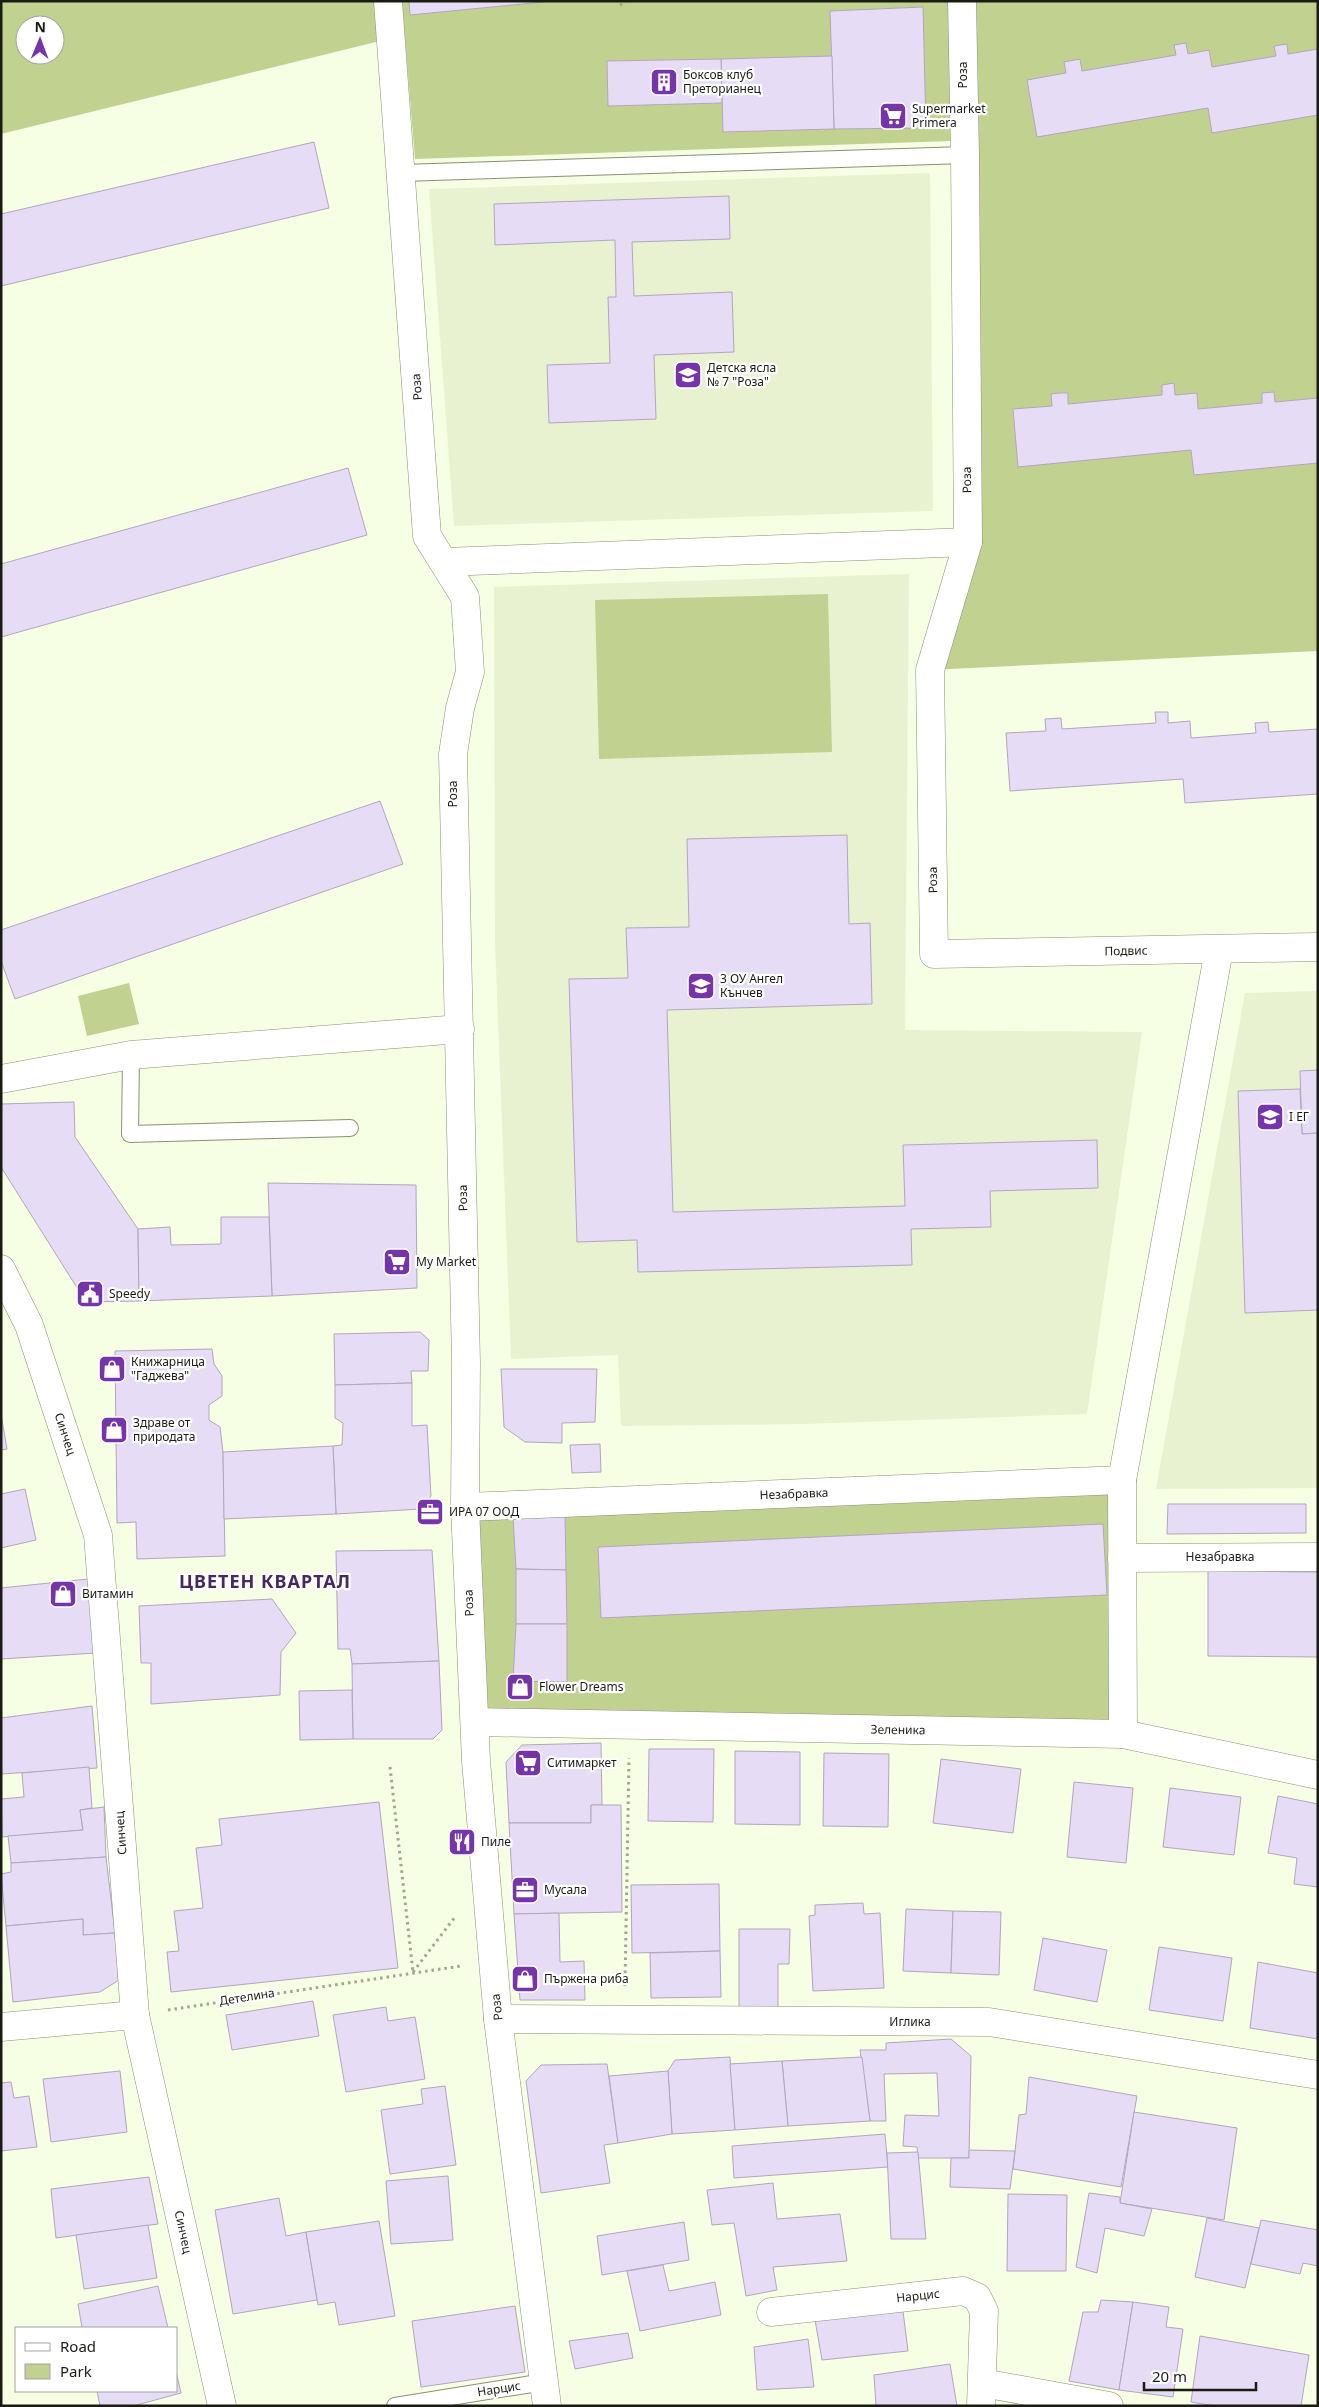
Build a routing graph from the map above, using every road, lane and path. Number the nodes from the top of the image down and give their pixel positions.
1 (388, 1) edge
2 (627, 1) edge
3 (962, 1) edge
4 (620, 5) dead end
5 (965, 155) junction
6 (402, 173) junction
7 (968, 542) junction
8 (445, 562) junction
9 (1318, 947) edge
10 (1219, 950) junction
11 (934, 954) joint
12 (460, 1029) junction
13 (131, 1056) junction
14 (1, 1079) edge
15 (350, 1128) dead end
16 (1, 1269) edge
17 (1122, 1480) junction
18 (465, 1507) junction
19 (1318, 1557) edge
20 (1122, 1558) junction
21 (475, 1722) junction
22 (630, 1724) junction
23 (1123, 1734) junction
24 (390, 1767) dead end
25 (1318, 1775) edge
26 (486, 1876) junction
27 (493, 1961) junction
28 (413, 1972) junction
29 (135, 2015) junction
30 (498, 2019) junction
31 (626, 2020) junction
32 (1, 2027) edge
33 (1318, 2075) edge
34 (771, 2312) dead end
35 (546, 2394) edge
36 (982, 2394) edge
37 (222, 2406) edge
38 (395, 2406) edge
39 (1109, 2406) edge

1 - 6 street, Роза
2 - 4 path
3 - 5 street, Роза
5 - 6 lane
5 - 7 street, Роза
6 - 8 street, Роза
7 - 8 street
7 - 11 street, Роза
8 - 12 street, Роза
9 - 10 street, Подвис
10 - 11 street, Подвис
10 - 17 street
12 - 13 street
12 - 18 street, Роза
13 - 14 street
13 - 15 lane
16 - 29 street, Синчец
17 - 18 street, Незабравка
17 - 20 street
18 - 21 street, Роза
19 - 20 street, Незабравка
20 - 23 street
21 - 22 street, Зеленика
21 - 26 street, Роза
22 - 23 street, Зеленика
22 - 31 path
23 - 25 street, Зеленика
24 - 28 path
26 - 27 street, Роза
26 - 28 path
27 - 28 path, Детелина
27 - 30 street, Роза
28 - 29 path, Детелина
29 - 32 street
29 - 37 street, Синчец
30 - 31 street, Иглика
30 - 35 street, Роза
31 - 33 street, Иглика
34 - 36 street, Нарцис
35 - 38 lane, Нарцис
36 - 39 street, Нарцис

